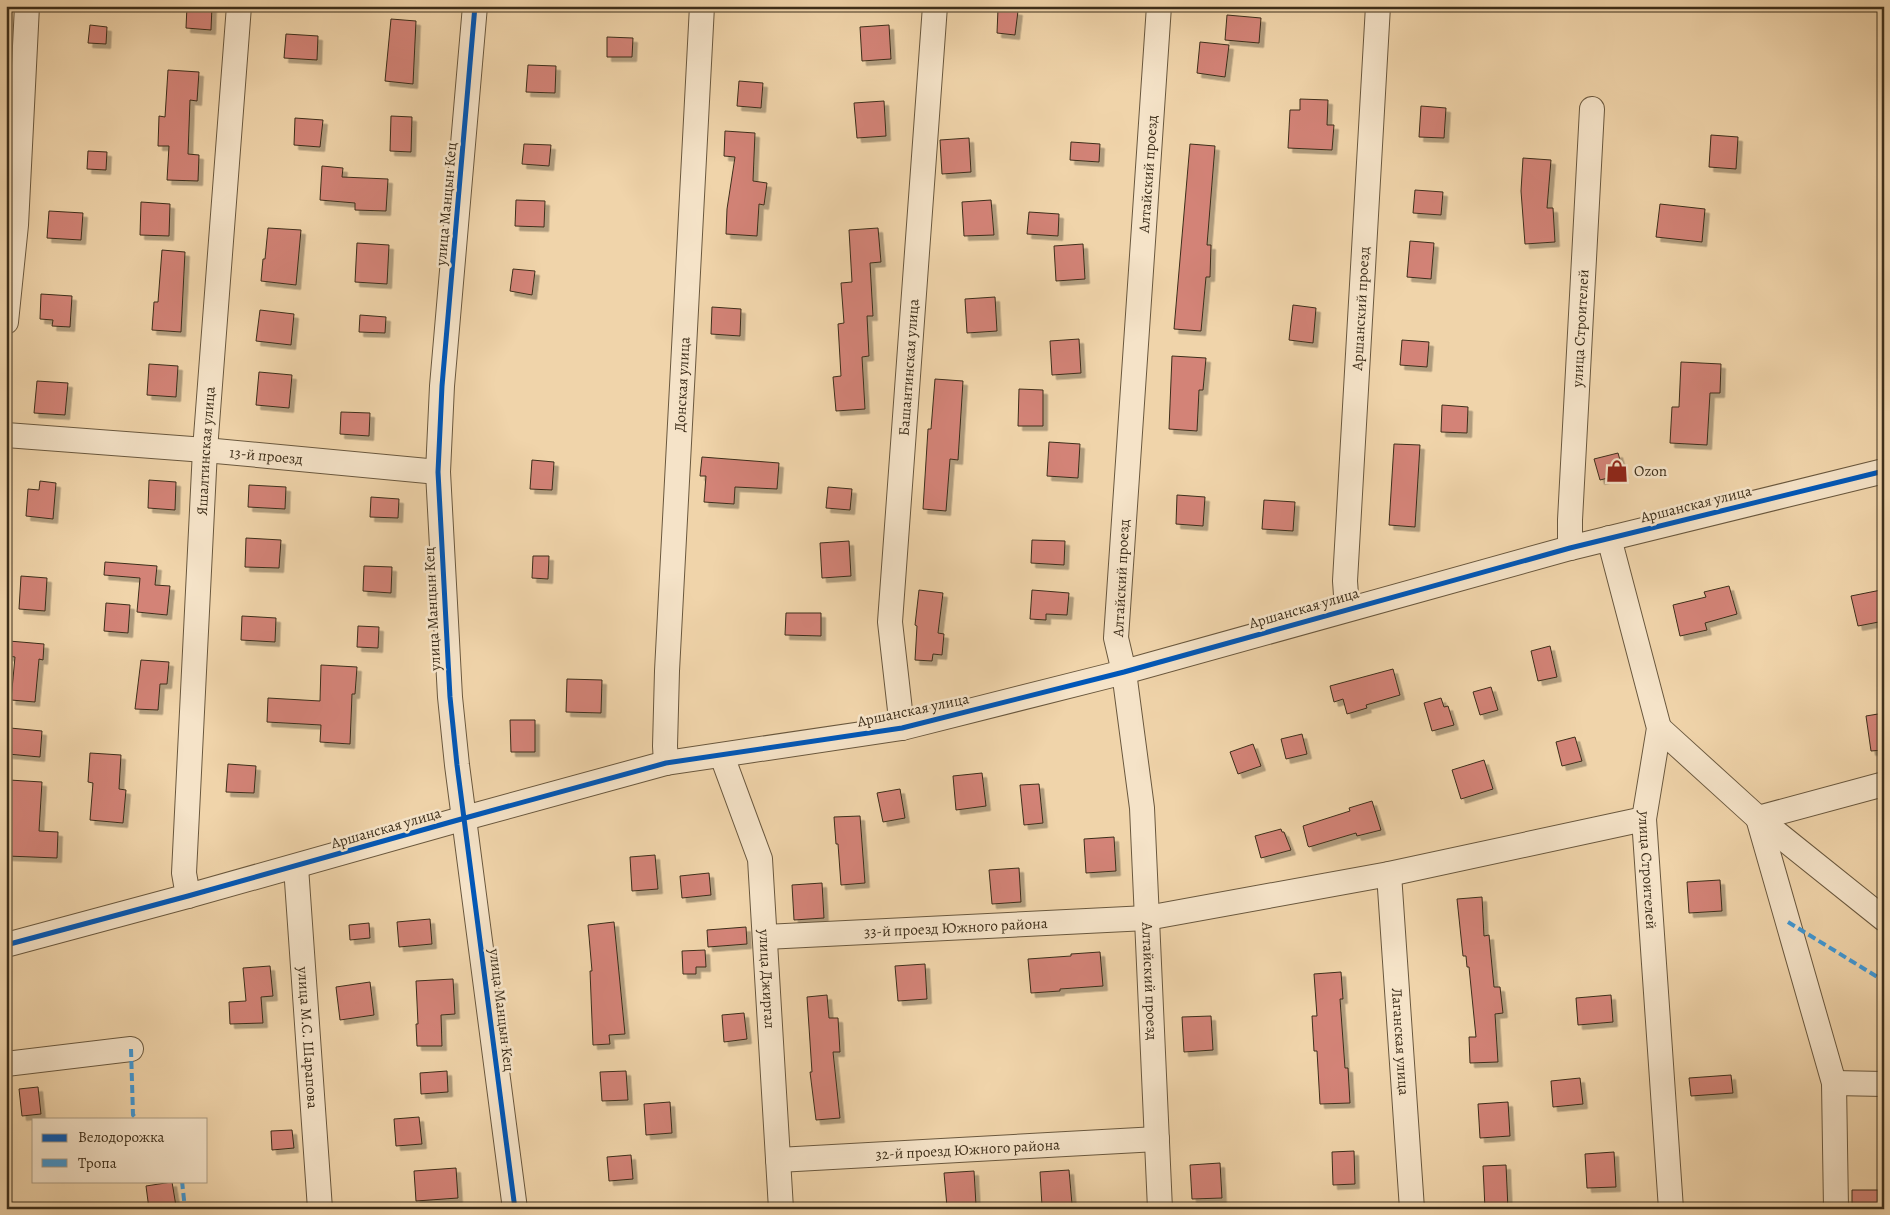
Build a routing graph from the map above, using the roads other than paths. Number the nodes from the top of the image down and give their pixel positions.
1 (27, 6) edge
2 (239, 6) edge
3 (475, 6) edge
4 (702, 6) edge
5 (935, 6) edge
6 (1159, 6) edge
7 (1378, 6) edge
8 (1592, 109) dead end
9 (11, 225) edge
10 (6, 322) edge
11 (6, 435) edge
12 (206, 450) junction
13 (1884, 471) edge
14 (438, 472) junction
15 (1609, 538) junction
16 (1570, 548) junction
17 (1347, 609) junction
18 (1124, 672) junction
19 (902, 728) junction
20 (1658, 728) junction
21 (722, 756) junction
22 (666, 763) junction
23 (1884, 784) edge
24 (465, 818) junction
25 (1758, 818) junction
26 (1644, 819) junction
27 (296, 867) junction
28 (1389, 874) junction
29 (188, 896) junction
30 (1147, 918) junction
31 (1884, 919) edge
32 (765, 937) junction
33 (6, 945) edge
34 (131, 1049) dead end
35 (6, 1064) edge
36 (1834, 1083) junction
37 (1884, 1084) edge
38 (1157, 1139) junction
39 (778, 1160) junction
40 (320, 1209) edge
41 (515, 1209) edge
42 (780, 1209) edge
43 (1160, 1209) edge
44 (1412, 1209) edge
45 (1671, 1209) edge
46 (1836, 1209) edge

1 - 9 street
2 - 12 street, Яшалтинская улица
3 - 14 street, улица Манцын Кец
4 - 22 street, Донская улица
5 - 19 street, Башантинская улица
6 - 18 street, Алтайский проезд
7 - 17 street, Аршанский проезд
8 - 16 street, улица Строителей
9 - 10 street
11 - 12 street, 13-й проезд
12 - 14 street, 13-й проезд
12 - 29 street, Яшалтинская улица
13 - 15 street, Аршанская улица
14 - 24 street, улица Манцын Кец
15 - 16 street, Аршанская улица
15 - 20 street, улица Строителей
16 - 17 street, Аршанская улица
17 - 18 street, Аршанская улица
18 - 19 street, Аршанская улица
18 - 30 street, Алтайский проезд
19 - 21 street, Аршанская улица
20 - 25 street
20 - 26 street, улица Строителей
21 - 22 street, Аршанская улица
21 - 32 street, улица Джиргал
22 - 24 street, Аршанская улица
23 - 25 street
24 - 27 street, Аршанская улица
24 - 41 street, улица Манцын Кец
25 - 31 street
25 - 36 street
26 - 28 street
26 - 45 street, улица Строителей
27 - 29 street, Аршанская улица
27 - 40 street, улица М.С. Шарапова
28 - 30 street
28 - 44 street, Лаганская улица
29 - 33 street, Аршанская улица
30 - 32 street, 33-й проезд Южного района
30 - 38 street, Алтайский проезд
32 - 39 street, улица Джиргал
34 - 35 street
36 - 37 street
36 - 46 street
38 - 39 street, 32-й проезд Южного района
38 - 43 street, Алтайский проезд
39 - 42 street, улица Джиргал

